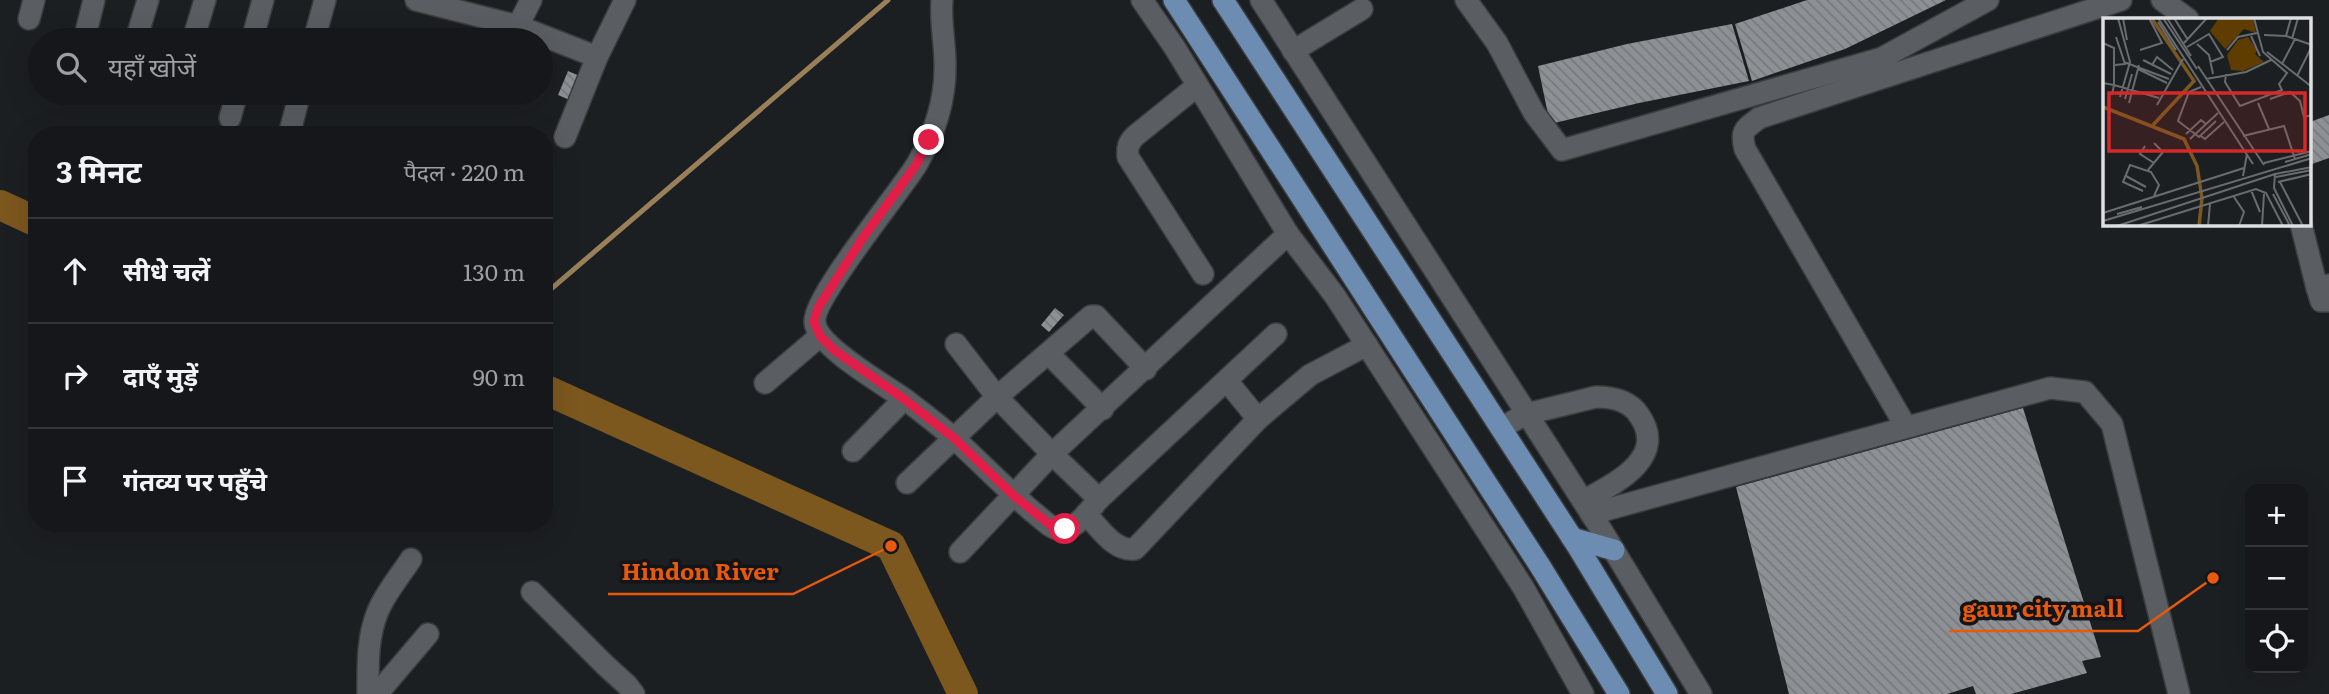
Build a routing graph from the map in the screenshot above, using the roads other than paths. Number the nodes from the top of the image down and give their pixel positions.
1 (94, 0) edge
2 (148, 0) edge
3 (205, 0) edge
4 (263, 0) edge
5 (325, 0) edge
6 (416, 0) edge
7 (530, 0) edge
8 (625, 0) edge
9 (942, 0) edge
10 (1142, 0) edge
11 (1174, 0) edge
12 (1223, 0) edge
13 (1261, 0) edge
14 (1466, 0) edge
15 (1988, 0) edge
16 (2121, 0) edge
17 (2162, 0) edge
18 (459, 5) edge
19 (1362, 9) dead end
20 (2187, 18) edge
21 (518, 26) junction
22 (87, 28) edge
23 (140, 28) edge
24 (197, 28) edge
25 (255, 28) edge
26 (317, 28) edge
27 (523, 28) edge
28 (553, 40) edge
29 (1293, 51) junction
30 (597, 57) junction
31 (1198, 86) junction
32 (234, 105) edge
33 (297, 105) edge
34 (230, 118) dead end
35 (291, 126) edge
36 (565, 137) dead end
37 (2302, 226) edge
38 (1288, 234) junction
39 (1203, 274) dead end
40 (2325, 291) edge
41 (1276, 334) dead end
42 (820, 336) junction
43 (956, 344) dead end
44 (1367, 345) junction
45 (1049, 354) junction
46 (1146, 369) junction
47 (1227, 381) junction
48 (765, 383) dead end
49 (997, 397) junction
50 (904, 399) junction
51 (1103, 409) junction
52 (1526, 414) junction
53 (1258, 419) junction
54 (1906, 427) junction
55 (1501, 428) junction
56 (954, 438) junction
57 (853, 451) dead end
58 (1052, 454) junction
59 (907, 483) dead end
60 (1013, 495) junction
61 (1093, 506) junction
62 (1587, 507) junction
63 (1572, 538) junction
64 (1614, 551) junction
65 (960, 552) dead end
66 (411, 559) dead end
67 (532, 592) dead end
68 (428, 634) dead end
69 (368, 694) edge
70 (377, 694) edge
71 (634, 694) edge
72 (1583, 694) edge
73 (1619, 694) edge
74 (1667, 694) edge
75 (1701, 694) edge
76 (2179, 694) edge

1 - 22 street
2 - 23 street
3 - 24 street
4 - 25 street
5 - 26 street
6 - 18 street
7 - 21 street
8 - 30 street
9 - 42 street
10 - 31 street
11 - 73 main road
12 - 55 main road
13 - 29 street
14 - 15 street
16 - 54 street
17 - 20 street
18 - 21 street
19 - 29 street
21 - 27 street
28 - 30 street
29 - 52 street
30 - 36 street
31 - 38 street
31 - 39 street
32 - 34 street
33 - 35 street
37 - 40 street
38 - 44 street
38 - 46 street
41 - 47 street
42 - 48 street
42 - 50 street
43 - 49 street
44 - 53 street
44 - 72 street
45 - 46 street
45 - 49 street
45 - 51 street
46 - 51 street
47 - 53 street
47 - 61 street
49 - 56 street
49 - 58 street
50 - 56 street
50 - 57 street
51 - 58 street
52 - 55 street
52 - 62 street
52 - 62 street
53 - 61 street
54 - 62 street
54 - 76 street
55 - 63 main road
56 - 59 street
56 - 60 street
58 - 60 street
58 - 61 street
60 - 61 street
60 - 65 street
62 - 64 street
63 - 64 main road
63 - 74 main road
64 - 75 street
66 - 69 street
67 - 71 street
68 - 70 street

